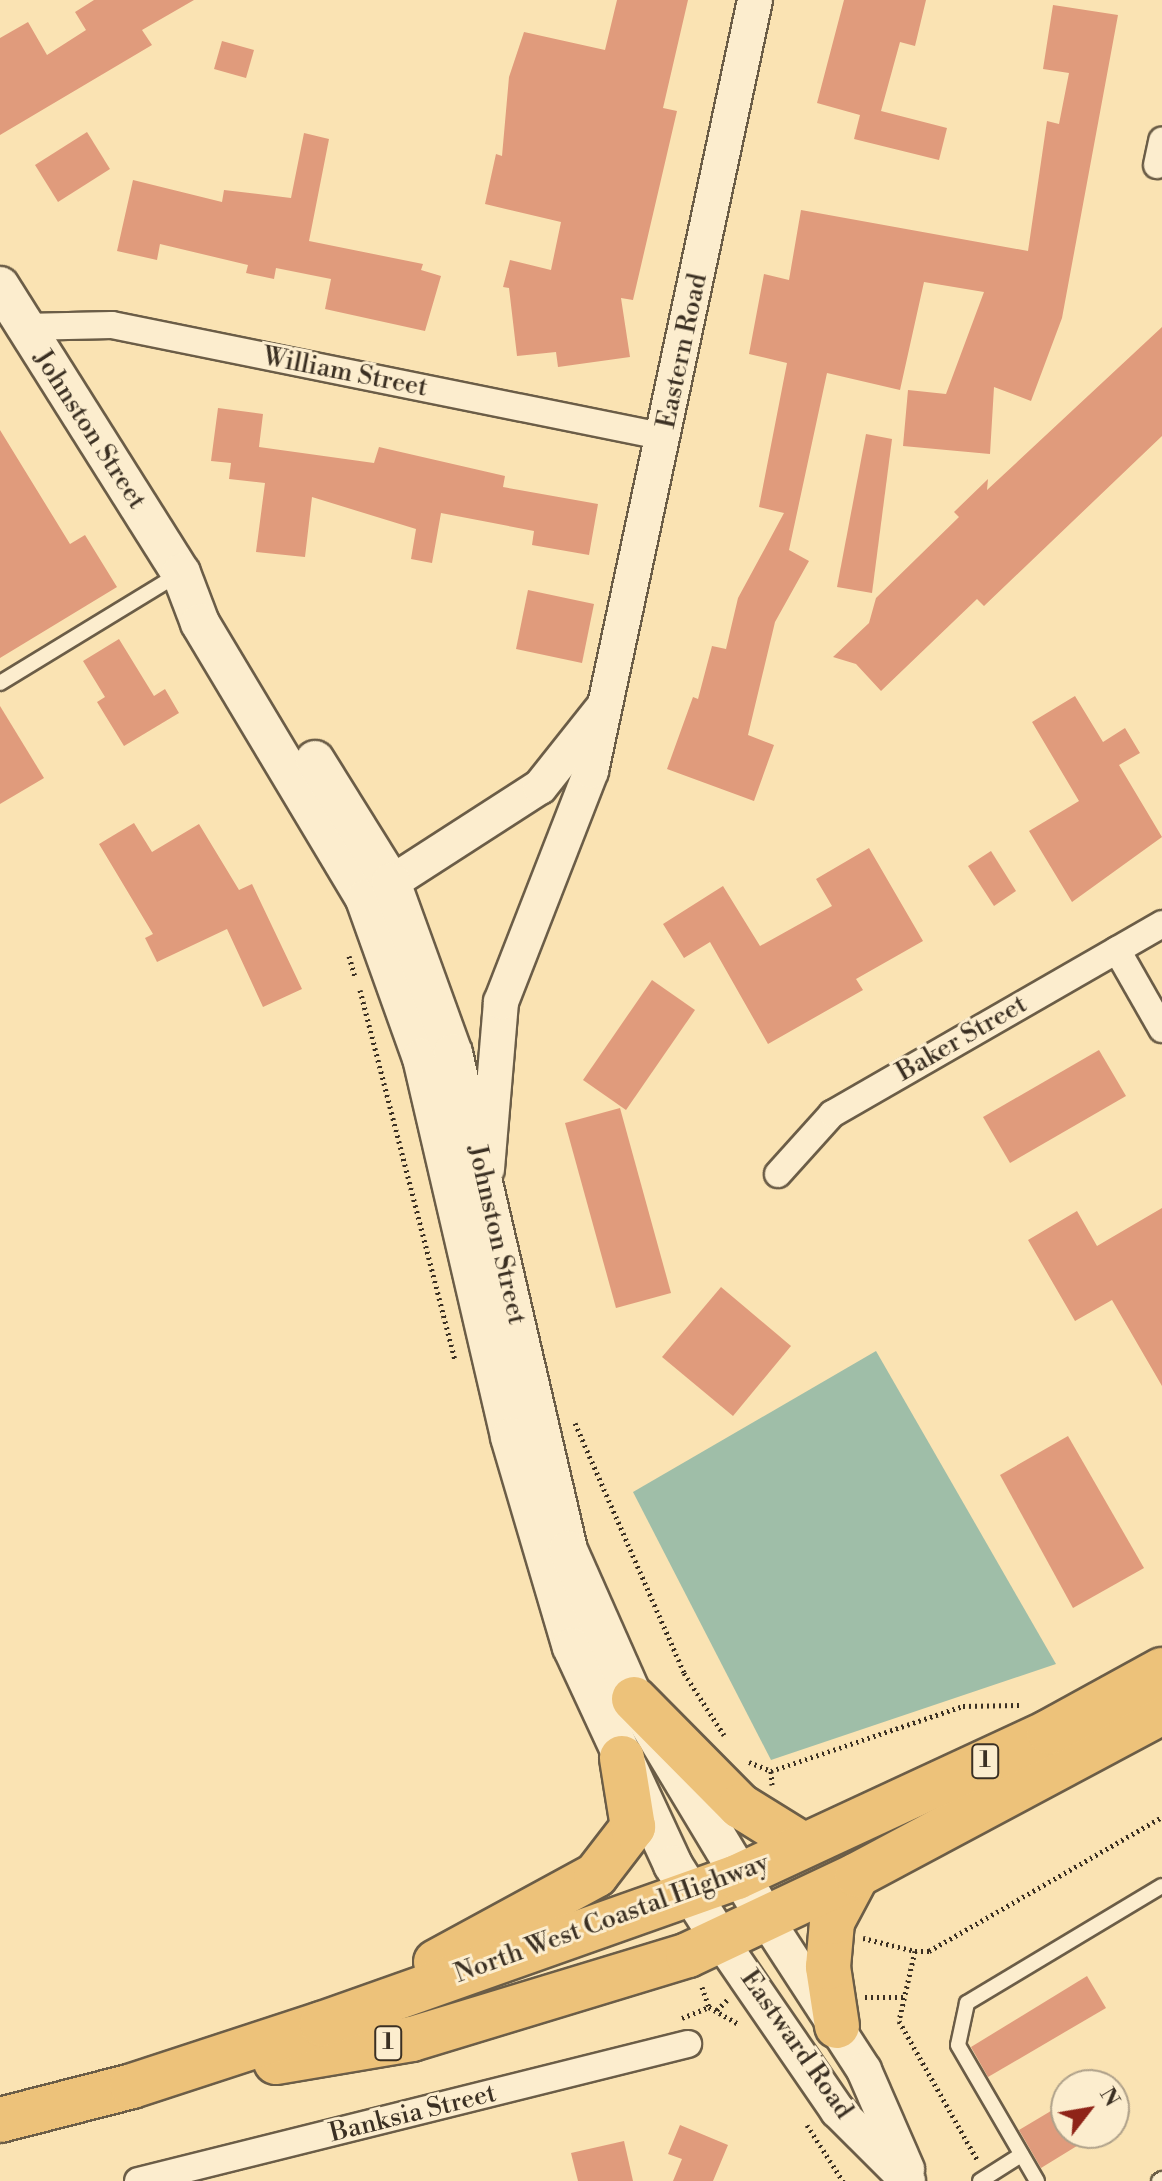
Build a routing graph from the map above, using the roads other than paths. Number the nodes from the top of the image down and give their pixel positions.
1 (755, 0) edge
2 (0, 286) edge
3 (24, 327) junction
4 (666, 437) junction
5 (181, 573) junction
6 (0, 683) edge
7 (608, 702) junction
8 (378, 891) junction
9 (1162, 924) edge
10 (1117, 950) junction
11 (1162, 1029) edge
12 (778, 1174) dead end
13 (487, 1189) junction
14 (1162, 1670) edge
15 (634, 1699) junction
16 (1162, 1712) edge
17 (622, 1758) junction
18 (803, 1845) junction
19 (857, 1875) junction
20 (737, 1877) junction
21 (1162, 1886) edge
22 (690, 1895) junction
23 (766, 1919) junction
24 (721, 1941) junction
25 (848, 2012) junction
26 (322, 2024) junction
27 (686, 2032) road end
28 (132, 2086) junction
29 (0, 2120) edge
30 (1021, 2155) junction
31 (220, 2173) edge
32 (983, 2179) edge
33 (138, 2181) edge
34 (910, 2181) edge
35 (1037, 2181) edge

1 - 4 street, Eastern Road
2 - 3 main road, Johnston Street
3 - 4 street, William Street
3 - 5 main road, Johnston Street
4 - 7 street, Eastern Road
5 - 6 lane
5 - 8 main road, Johnston Street
7 - 8 street, Eastern Road
7 - 13 street, Eastern Road
8 - 13 main road, Johnston Street
8 - 17 main road, Johnston Street
9 - 10 street, Baker Street
10 - 11 street
10 - 12 street, Baker Street
13 - 15 main road, Johnston Street
14 - 18 highway, North West Coastal Highway / 1
15 - 18 highway
15 - 20 main road, Johnston Street
16 - 19 highway, North West Coastal Highway / 1
17 - 22 main road, Johnston Street
17 - 26 highway
18 - 20 highway, North West Coastal Highway / 1
19 - 23 highway, North West Coastal Highway / 1
19 - 25 highway
20 - 22 highway, North West Coastal Highway / 1
20 - 23 main road, Johnston Street
21 - 30 lane
22 - 24 main road, Johnston Street
22 - 26 highway, North West Coastal Highway / 1
23 - 24 highway, North West Coastal Highway / 1
23 - 25 street, Eastward Road
24 - 28 highway, North West Coastal Highway / 1
24 - 34 street, Eastward Road
25 - 34 street, Eastward Road
26 - 28 highway, North West Coastal Highway / 1
27 - 31 street, Banksia Street
28 - 29 highway, North West Coastal Highway / 1
30 - 32 lane
30 - 35 lane
31 - 33 street, Banksia Street

